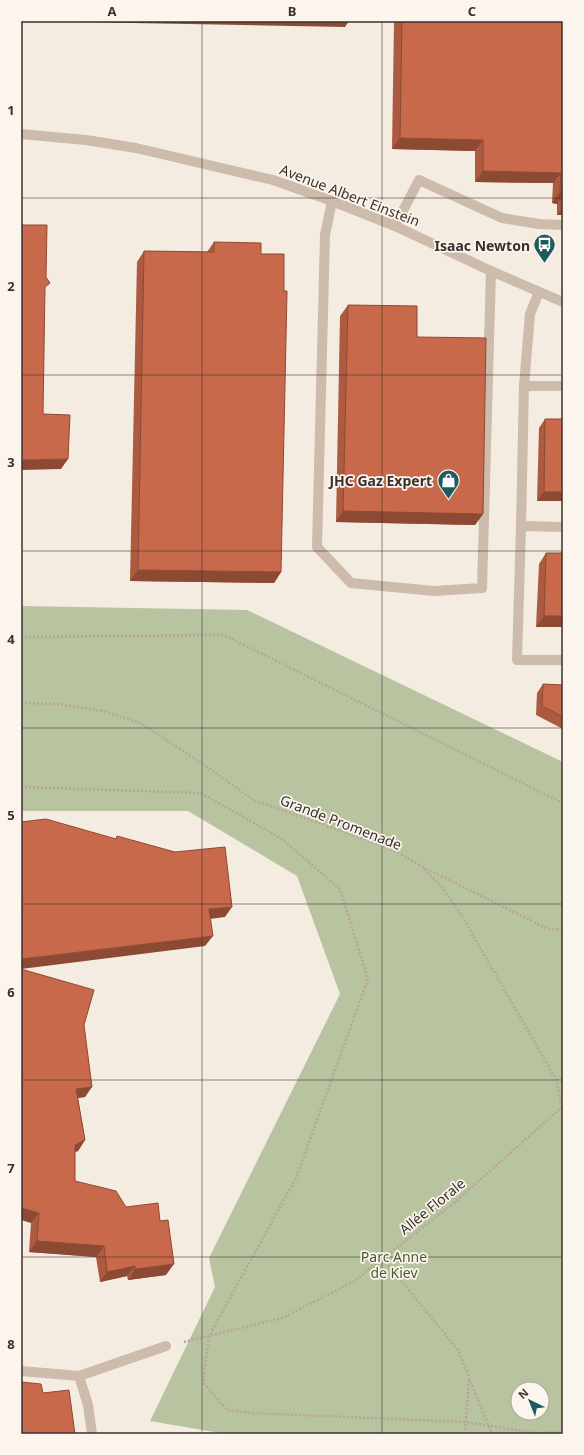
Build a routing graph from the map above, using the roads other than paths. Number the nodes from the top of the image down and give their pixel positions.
1 (21, 134) edge
2 (332, 200) junction
3 (563, 225) edge
4 (395, 226) junction
5 (491, 271) junction
6 (539, 292) junction
7 (563, 302) edge
8 (524, 386) junction
9 (563, 386) edge
10 (521, 526) junction
11 (563, 527) edge
12 (563, 660) edge
13 (166, 1346) road end
14 (21, 1371) edge
15 (79, 1376) junction
16 (92, 1434) edge

1 - 2 street, Avenue Albert Einstein
2 - 4 street, Avenue Albert Einstein
2 - 5 street
3 - 4 street
4 - 5 street, Avenue Albert Einstein
5 - 6 street, Avenue Albert Einstein
6 - 7 street, Avenue Albert Einstein
6 - 8 street
8 - 9 street
8 - 10 street
10 - 11 street
10 - 12 street
13 - 15 street
14 - 15 street
15 - 16 street

